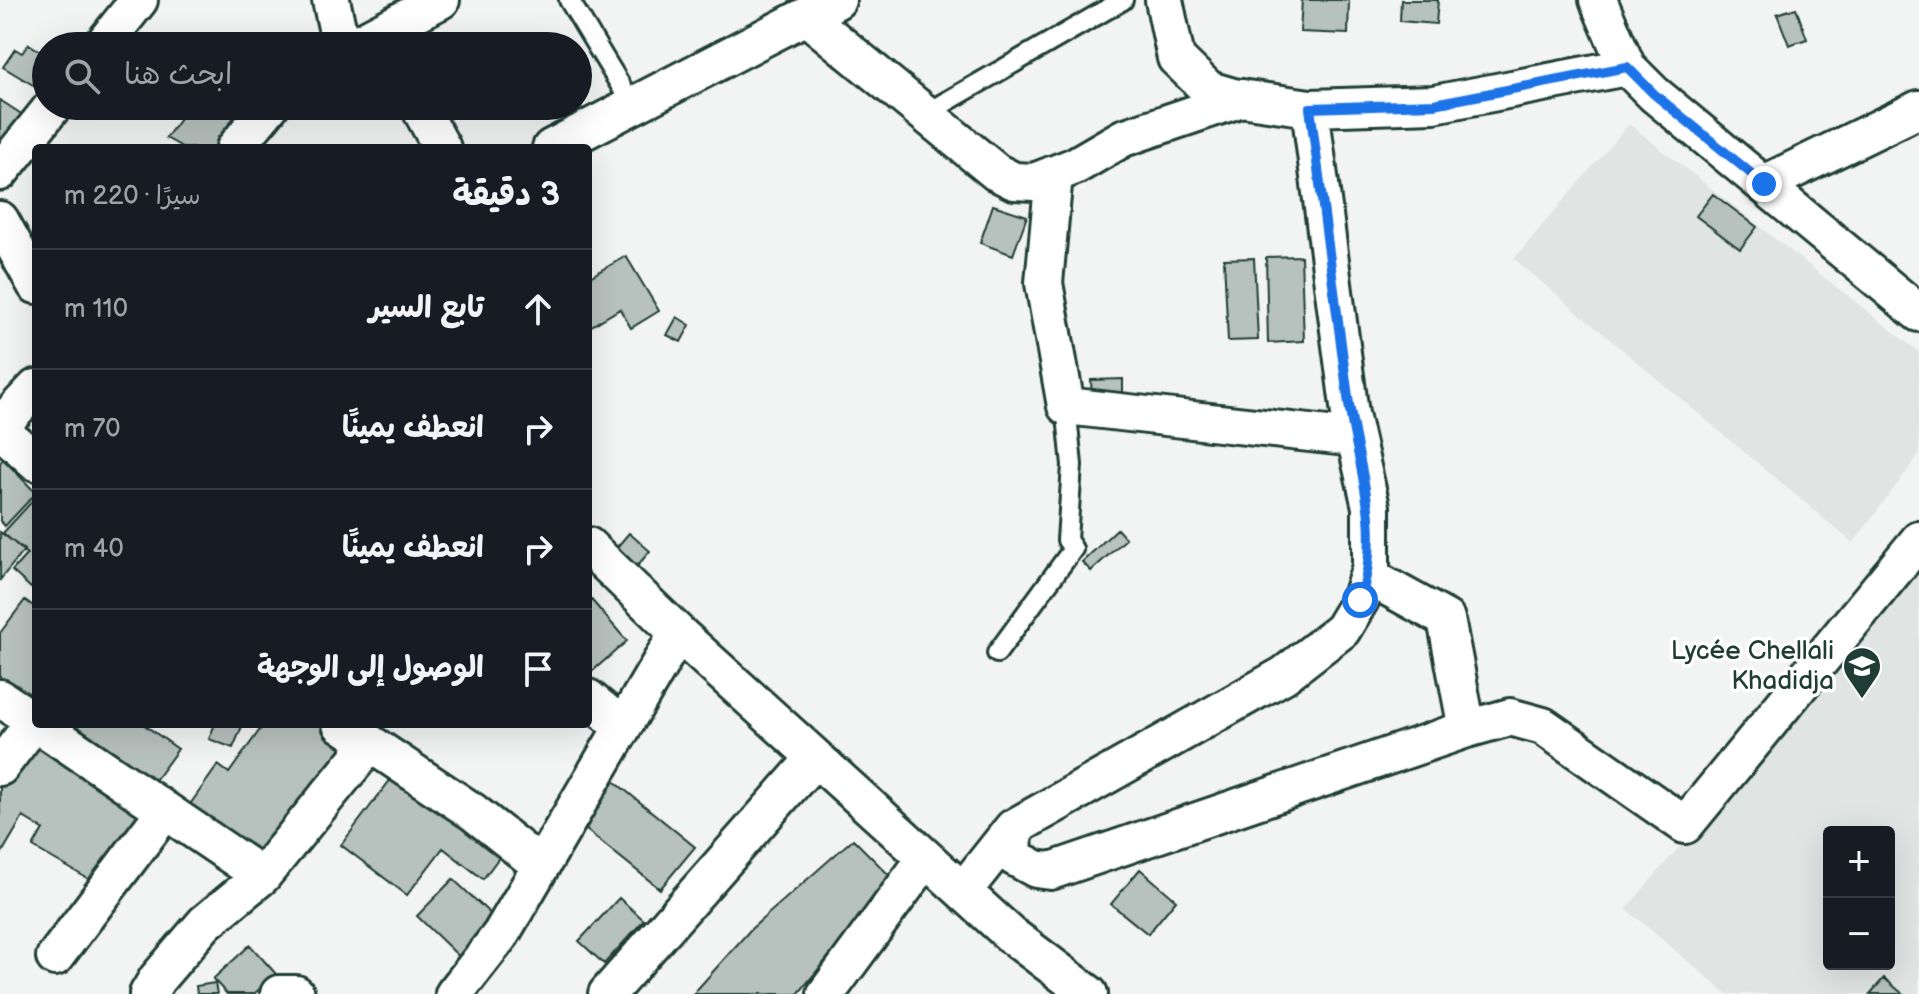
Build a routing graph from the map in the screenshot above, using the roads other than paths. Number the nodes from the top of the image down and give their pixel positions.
1 (139, 0) edge
2 (331, 0) edge
3 (441, 0) edge
4 (569, 0) edge
5 (1123, 0) edge
6 (1164, 0) edge
7 (1598, 0) edge
8 (822, 8) edge
9 (113, 32) edge
10 (338, 32) edge
11 (388, 32) edge
12 (588, 32) edge
13 (592, 38) edge
14 (1627, 67) junction
15 (1242, 98) junction
16 (633, 106) junction
17 (1310, 108) junction
18 (1919, 109) edge
19 (925, 114) junction
20 (42, 120) edge
21 (427, 120) edge
22 (268, 124) edge
23 (240, 144) edge
24 (440, 144) edge
25 (559, 144) edge
26 (0, 172) edge
27 (1054, 174) junction
28 (1764, 184) junction
29 (0, 220) edge
30 (32, 278) edge
31 (1919, 313) edge
32 (32, 392) edge
33 (1066, 406) junction
34 (0, 427) edge
35 (1355, 438) junction
36 (32, 458) edge
37 (1919, 540) edge
38 (592, 550) edge
39 (1368, 576) junction
40 (678, 633) junction
41 (997, 653) dead end
42 (0, 698) edge
43 (592, 701) edge
44 (32, 720) edge
45 (622, 726) junction
46 (32, 728) edge
47 (43, 728) edge
48 (1467, 729) junction
49 (355, 734) edge
50 (815, 758) junction
51 (0, 767) edge
52 (165, 811) junction
53 (1013, 828) junction
54 (926, 858) junction
55 (540, 865) junction
56 (262, 876) junction
57 (963, 891) junction
58 (55, 957) dead end
59 (148, 994) edge
60 (279, 994) edge
61 (296, 994) edge
62 (454, 994) edge
63 (607, 994) edge
64 (826, 994) edge
65 (1089, 994) edge

1 - 9 street
2 - 10 street
3 - 11 street
4 - 12 lane
5 - 19 lane
6 - 15 street
7 - 14 street
8 - 16 street
8 - 19 street
13 - 16 lane
14 - 17 street
14 - 28 street
15 - 17 street
15 - 27 street
16 - 25 street
17 - 35 street
18 - 28 street
19 - 27 street
20 - 26 street
21 - 24 street
22 - 23 street
27 - 33 street
28 - 31 street
29 - 30 street
32 - 34 street
33 - 35 street
33 - 41 lane
34 - 36 street
35 - 39 street
37 - 48 street
38 - 40 street
39 - 48 street
39 - 53 street
40 - 45 street
40 - 50 street
42 - 44 street
43 - 45 street
45 - 55 street
46 - 51 street
47 - 52 street
48 - 53 street
49 - 55 street
49 - 56 street
50 - 54 street
50 - 63 street
52 - 56 street
52 - 58 street
53 - 57 street
54 - 57 street
54 - 64 street
55 - 62 street
56 - 59 street
57 - 65 street
60 - 61 street

